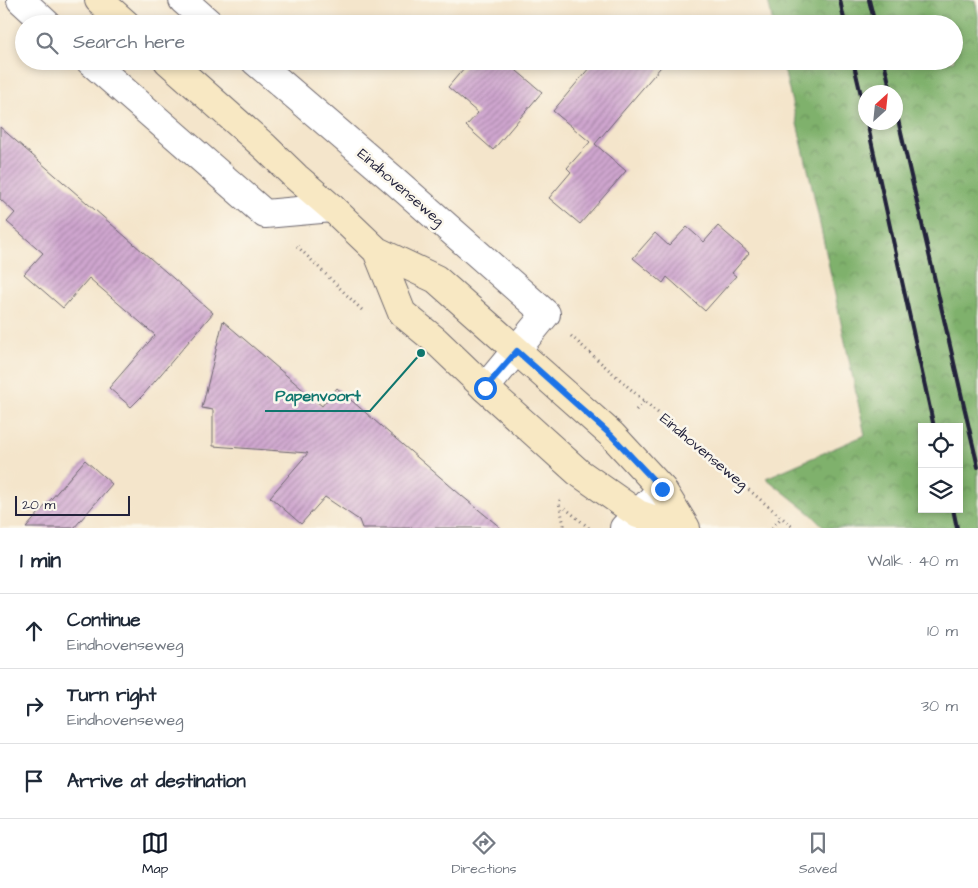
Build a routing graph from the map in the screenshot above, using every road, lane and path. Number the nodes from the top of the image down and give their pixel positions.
1 (99, 0) edge
2 (182, 0) edge
3 (116, 15) edge
4 (200, 15) edge
5 (100, 70) edge
6 (178, 70) edge
7 (266, 70) edge
8 (332, 208) junction
9 (377, 251) junction
10 (546, 314) junction
11 (517, 351) junction
12 (485, 388) junction
13 (662, 489) junction
14 (782, 517) junction
15 (631, 521) edge
16 (679, 528) edge
17 (686, 528) edge
18 (772, 528) edge
19 (794, 528) edge

1 - 3 main road
2 - 4 street
5 - 8 street
6 - 8 main road
7 - 10 street, Eindhovenseweg
8 - 9 main road
9 - 11 main road
9 - 12 main road
10 - 11 street
10 - 14 path, Eindhovenseweg
11 - 12 street
11 - 13 main road
12 - 15 main road
13 - 15 street
13 - 17 main road
14 - 18 path
14 - 19 path, Eindhovenseweg
15 - 16 main road

